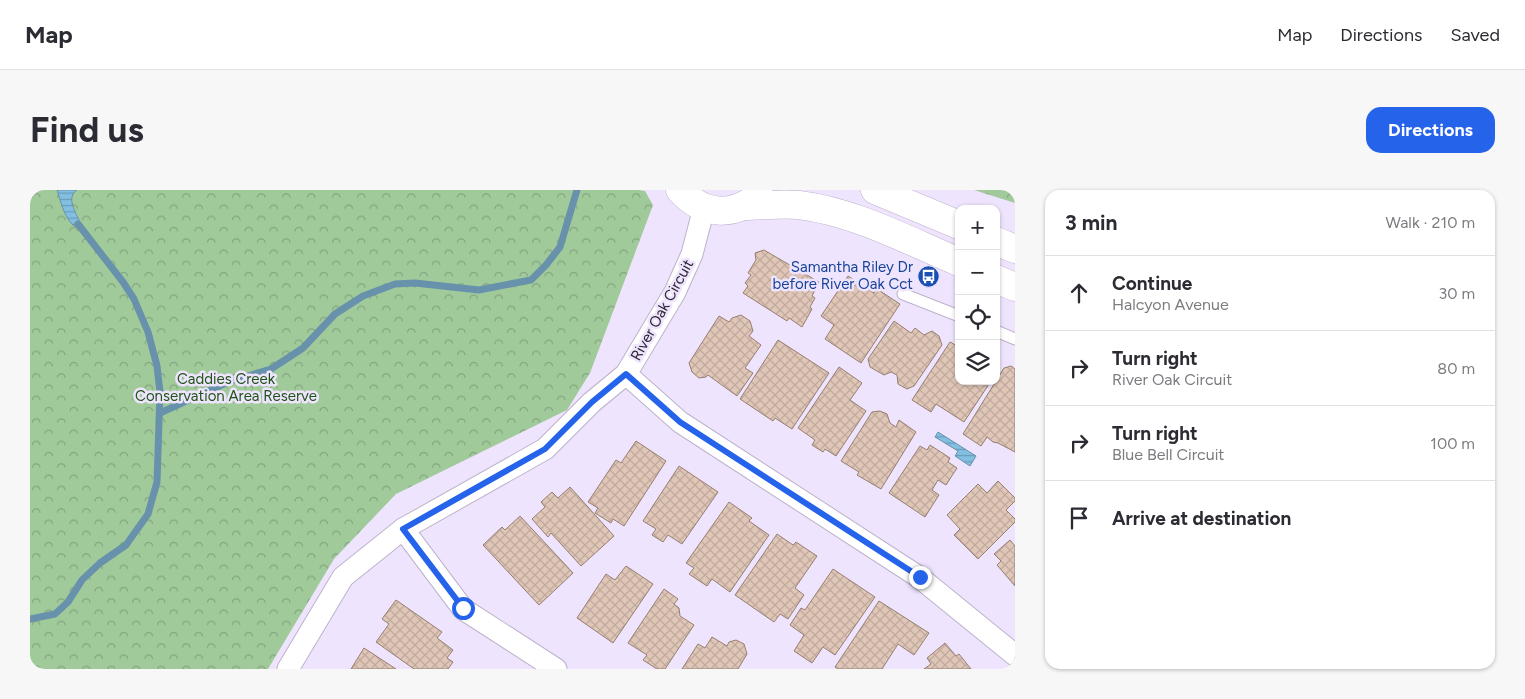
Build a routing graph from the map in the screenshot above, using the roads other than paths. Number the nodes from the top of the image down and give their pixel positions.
1 (680, 190) edge
2 (875, 190) edge
3 (754, 198) edge
4 (704, 208) junction
5 (955, 223) edge
6 (1000, 243) edge
7 (1015, 249) edge
8 (955, 260) edge
9 (1000, 280) edge
10 (1015, 287) edge
11 (903, 294) dead end
12 (955, 314) edge
13 (1000, 333) edge
14 (1015, 339) edge
15 (626, 374) junction
16 (403, 529) junction
17 (1015, 655) edge
18 (288, 669) edge
19 (556, 669) edge

1 - 4 main road
2 - 5 main road
3 - 4 main road
3 - 8 main road
4 - 15 street, River Oak Circuit
6 - 7 main road
9 - 10 main road
11 - 12 lane
13 - 14 lane
15 - 16 street, River Oak Circuit
15 - 17 street
16 - 18 street, River Oak Circuit
16 - 19 street

